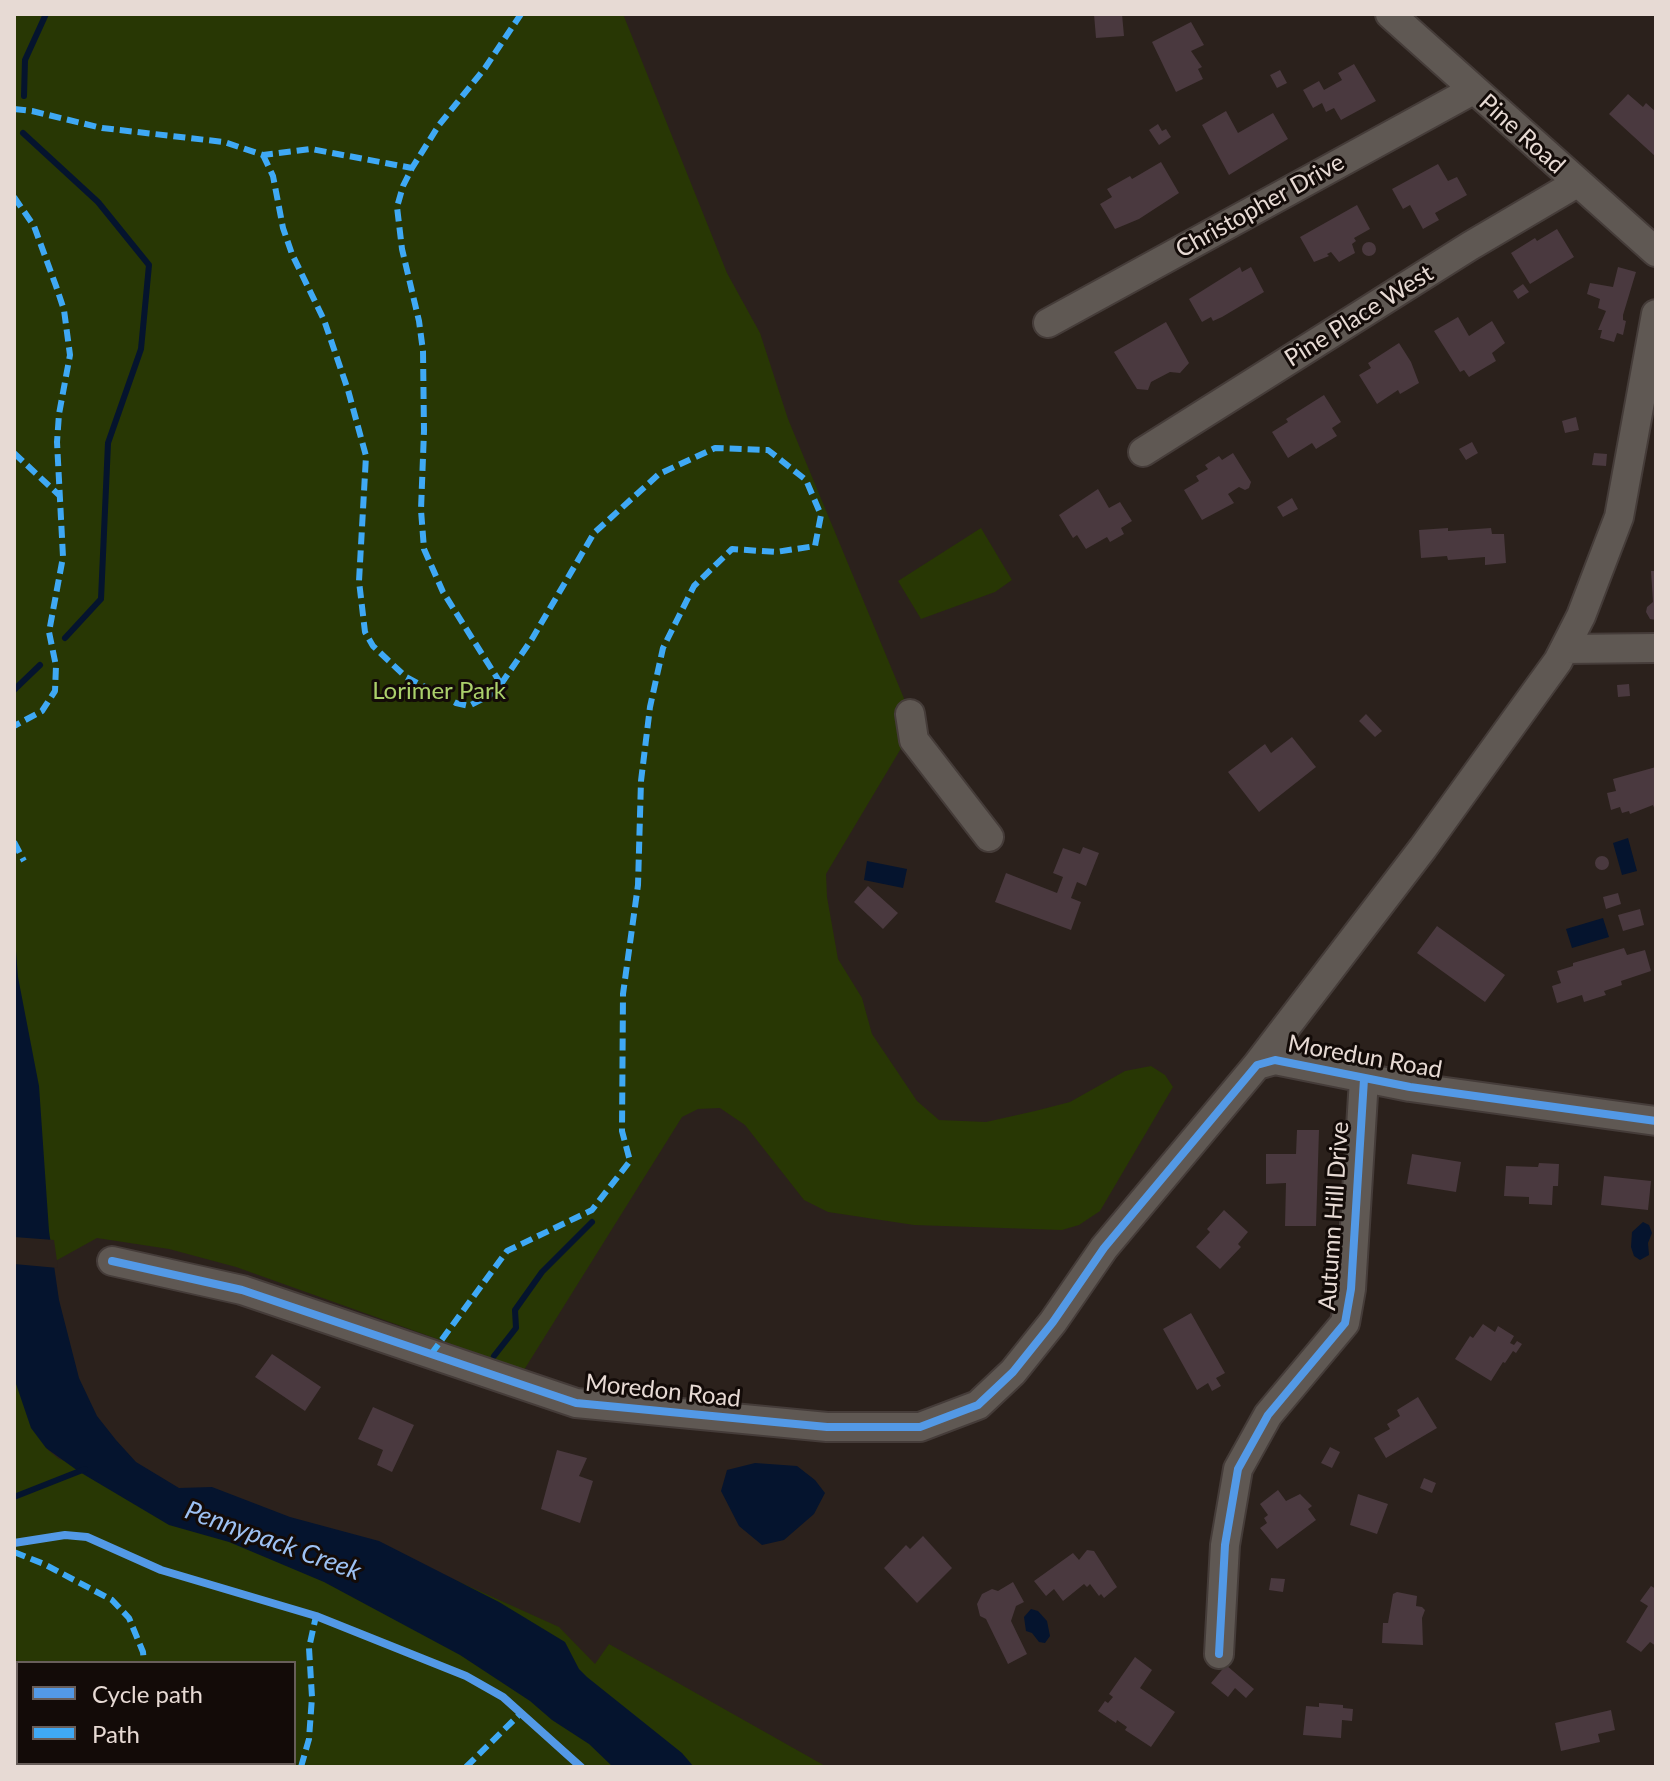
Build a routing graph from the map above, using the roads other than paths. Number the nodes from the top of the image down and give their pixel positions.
1 (1390, 14) edge
2 (1473, 90) junction
3 (1577, 183) junction
4 (1656, 252) edge
5 (1656, 314) edge
6 (1048, 323) dead end
7 (1143, 452) dead end
8 (1656, 648) edge
9 (1565, 649) junction
10 (910, 714) dead end
11 (989, 837) dead end
12 (1257, 1065) junction
13 (1364, 1079) junction
14 (1656, 1121) edge
15 (1104, 1248) joint
16 (112, 1261) dead end
17 (1219, 1654) dead end

1 - 2 street, Pine Road
2 - 3 street, Pine Road
2 - 6 street, Christopher Drive
3 - 4 street, Pine Road
3 - 7 street, Pine Place West
5 - 9 street
8 - 9 street
9 - 12 street
10 - 11 street
12 - 13 street, Moredun Road
12 - 15 street, Moredun Road
13 - 14 street, Moredun Road
13 - 17 street, Autumn Hill Drive
15 - 16 street, Moredon Road

